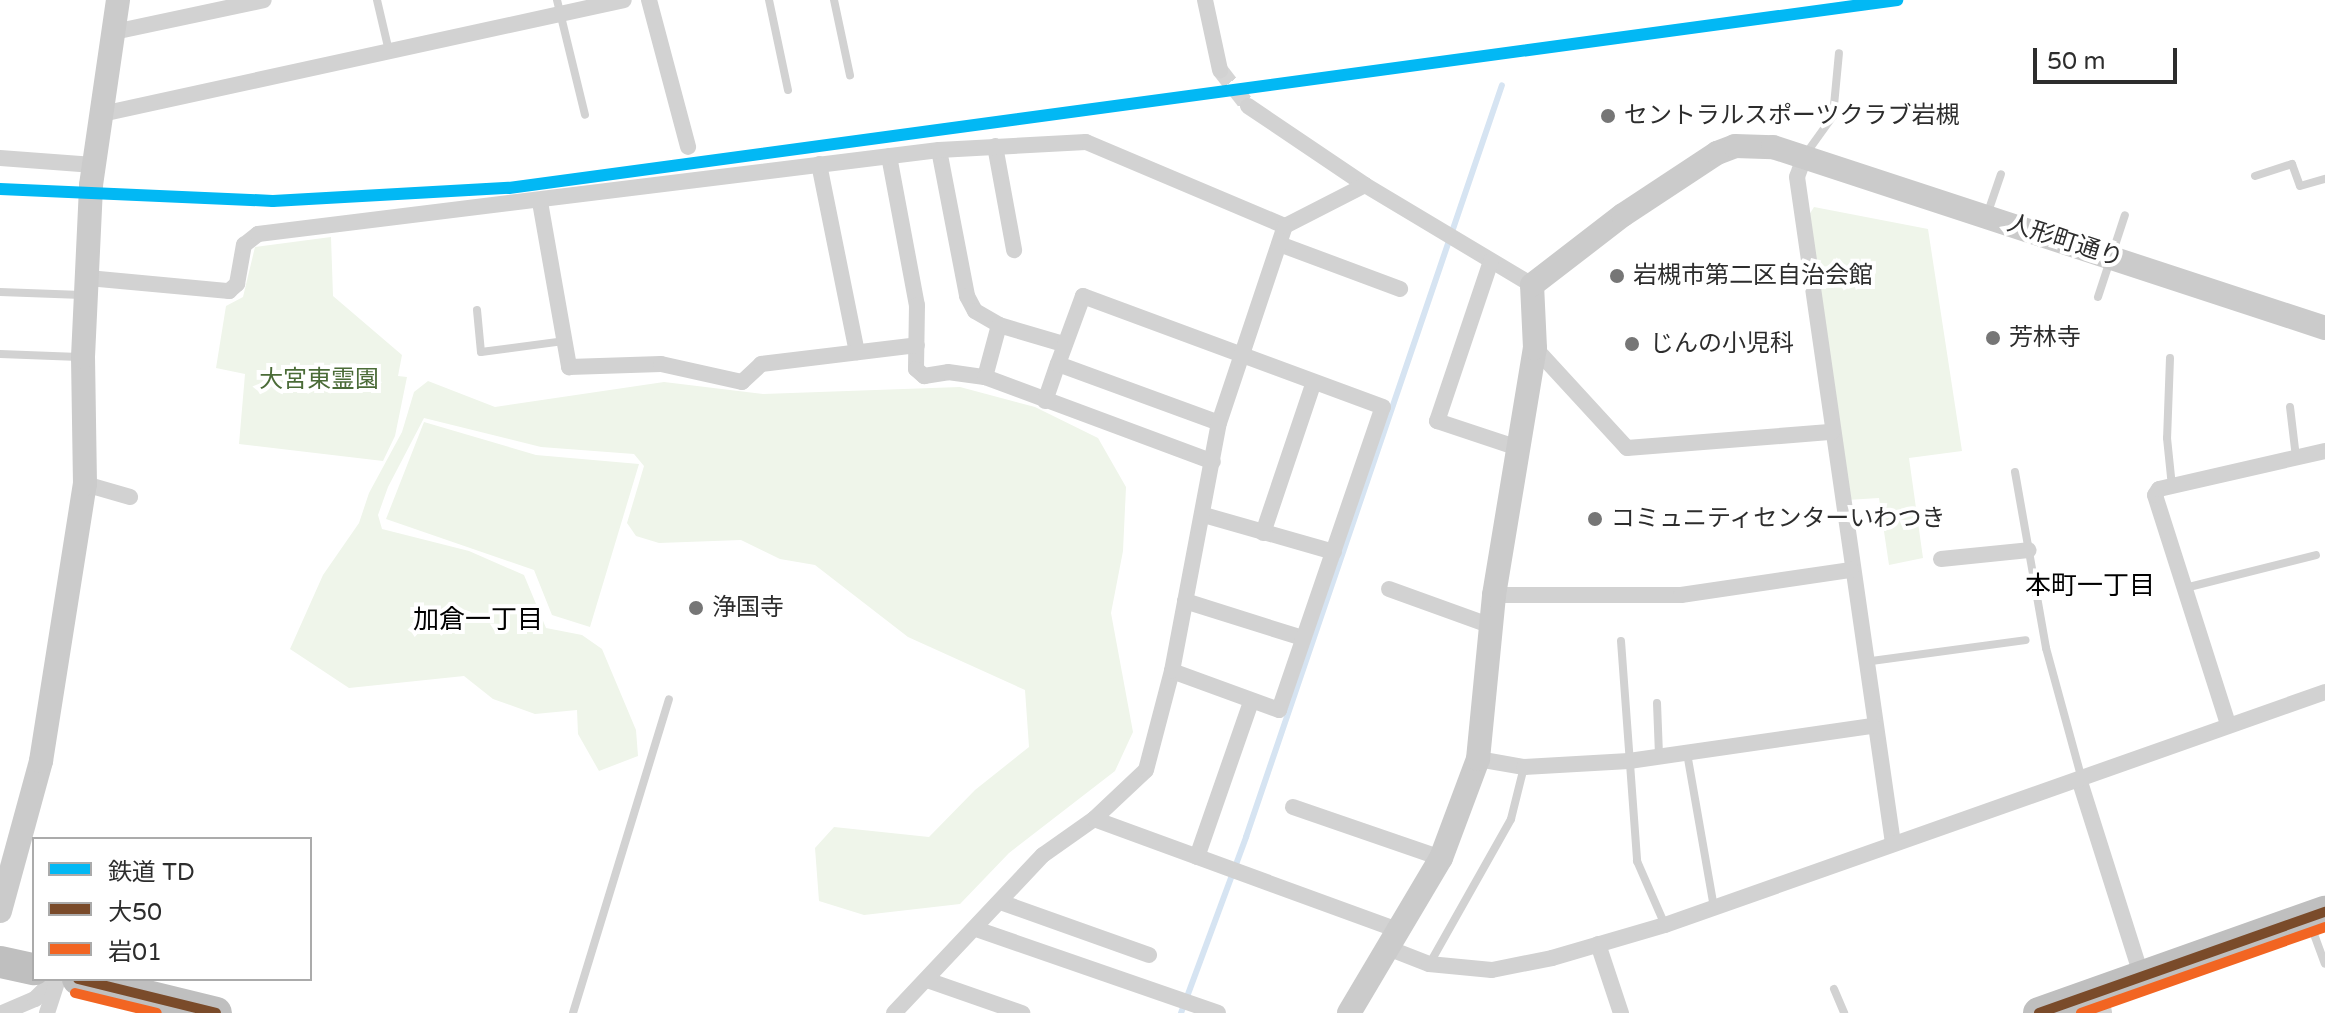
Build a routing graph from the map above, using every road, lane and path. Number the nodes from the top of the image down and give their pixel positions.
1 (118, 0) edge
2 (264, 0) edge
3 (377, 0) edge
4 (624, 0) edge
5 (649, 0) edge
6 (769, 0) edge
7 (834, 0) edge
8 (1205, 0) edge
9 (559, 7) edge
10 (114, 32) junction
11 (389, 51) junction
12 (1839, 53) dead end
13 (1220, 70) tunnel mouth
14 (850, 75) dead end
15 (788, 90) dead end
16 (1248, 106) tunnel mouth
17 (102, 114) junction
18 (585, 115) dead end
19 (995, 146) junction
20 (688, 147) dead end
21 (939, 150) junction
22 (1805, 155) junction
23 (889, 156) junction
24 (0, 158) edge
25 (819, 164) junction
26 (94, 165) junction
27 (2001, 174) dead end
28 (2255, 176) dead end
29 (2325, 179) edge
30 (1365, 185) junction
31 (540, 202) junction
32 (1987, 215) junction
33 (2125, 215) dead end
34 (1285, 226) junction
35 (1282, 245) junction
36 (1014, 250) dead end
37 (2111, 257) junction
38 (1491, 261) junction
39 (1532, 285) junction
40 (87, 286) junction
41 (1400, 289) dead end
42 (0, 292) edge
43 (2098, 297) dead end
44 (477, 310) dead end
45 (999, 325) junction
46 (2325, 328) edge
47 (565, 341) junction
48 (1063, 344) junction
49 (917, 345) junction
50 (1535, 348) junction
51 (857, 352) junction
52 (0, 354) edge
53 (83, 357) junction
54 (2170, 358) dead end
55 (1242, 359) junction
56 (1058, 364) junction
57 (985, 377) junction
58 (1313, 384) junction
59 (1045, 401) junction
60 (2290, 407) dead end
61 (1219, 423) junction
62 (1832, 432) junction
63 (1515, 447) junction
64 (2325, 451) edge
65 (2296, 458) junction
66 (1213, 462) junction
67 (2015, 472) dead end
68 (85, 484) junction
69 (2172, 486) junction
70 (130, 497) dead end
71 (1204, 515) junction
72 (1263, 533) junction
73 (2029, 550) junction
74 (1334, 552) junction
75 (2316, 555) dead end
76 (1941, 559) dead end
77 (1851, 570) junction
78 (1389, 589) dead end
79 (2182, 589) junction
80 (1494, 595) junction
81 (1185, 601) junction
82 (1491, 626) junction
83 (1302, 638) junction
84 (2026, 640) dead end
85 (1621, 641) dead end
86 (1864, 663) junction
87 (1172, 671) junction
88 (2325, 692) edge
89 (669, 699) dead end
90 (1251, 702) junction
91 (1657, 703) dead end
92 (2228, 724) junction
93 (1873, 726) junction
94 (1687, 752) junction
95 (1659, 756) junction
96 (1478, 759) junction
97 (1629, 761) junction
98 (1524, 767) junction
99 (2081, 781) junction
100 (1293, 807) dead end
101 (1094, 819) junction
102 (1893, 843) junction
103 (1197, 857) junction
104 (1441, 858) junction
105 (1003, 903) junction
106 (1714, 907) junction
107 (0, 911) edge
108 (2316, 915) edge
109 (1665, 925) junction
110 (976, 929) junction
111 (1393, 939) junction
112 (1598, 944) junction
113 (1149, 955) dead end
114 (0, 962) edge
115 (1429, 964) junction
116 (2325, 964) edge
117 (32, 969) edge
118 (2142, 978) junction
119 (927, 980) junction
120 (54, 981) edge
121 (55, 981) edge
122 (110, 983) edge
123 (1834, 989) dead end
124 (2102, 1002) edge
125 (1172, 1005) edge
126 (2, 1013) edge
127 (47, 1013) edge
128 (216, 1013) edge
129 (573, 1013) edge
130 (894, 1013) edge
131 (1022, 1013) edge
132 (1218, 1013) edge
133 (1349, 1013) edge
134 (1621, 1013) edge
135 (1844, 1013) edge
136 (2039, 1013) edge

1 - 10 street
2 - 10 street
3 - 11 lane
4 - 9 street
5 - 20 street
6 - 15 lane
7 - 14 lane
8 - 13 street
9 - 11 street
9 - 18 lane
10 - 17 street
11 - 17 street
12 - 22 lane
16 - 30 street
17 - 26 street
19 - 21 street
19 - 34 street
19 - 36 street
21 - 23 street
21 - 45 street
22 - 32 street, 人形町通り
22 - 39 street, 人形町通り
22 - 62 street
23 - 25 street
23 - 49 street
24 - 26 street
25 - 31 street
25 - 51 street
26 - 40 street
27 - 32 lane
28 - 29 lane
30 - 34 street
30 - 38 street
31 - 40 street
31 - 47 street
32 - 37 street, 人形町通り
33 - 37 lane
34 - 35 street
35 - 41 street
35 - 55 street
37 - 43 lane
37 - 46 street, 人形町通り
38 - 39 street
38 - 63 street
39 - 50 street
40 - 42 lane
40 - 53 street
44 - 47 lane
45 - 48 street
45 - 57 street
47 - 51 street
48 - 55 street
48 - 56 street
49 - 51 street
49 - 57 street
50 - 62 street
50 - 63 street
52 - 53 lane
53 - 68 street
54 - 69 lane
55 - 58 street
55 - 61 street
56 - 59 street
56 - 61 street
57 - 59 street
58 - 72 street
58 - 74 street
59 - 66 street
60 - 65 lane
61 - 66 street
62 - 77 street
63 - 80 street
64 - 65 street
65 - 69 street
66 - 71 street
67 - 73 lane
68 - 70 street
68 - 107 street
69 - 79 street
71 - 72 street
71 - 81 street
72 - 74 street
73 - 76 street
73 - 99 lane
74 - 83 street
75 - 79 lane
77 - 80 street
77 - 86 street
78 - 82 street
79 - 92 street
80 - 82 street
81 - 83 street
81 - 87 street
82 - 96 street
83 - 90 street
84 - 86 lane
85 - 97 lane
86 - 93 street
87 - 90 street
87 - 101 street
88 - 92 street
89 - 129 lane
90 - 103 street
91 - 95 lane
92 - 99 street
93 - 94 street
93 - 102 street
94 - 95 street
94 - 106 lane
95 - 97 street
96 - 98 street
96 - 104 street
97 - 98 street
97 - 109 lane
98 - 115 lane
99 - 102 street
99 - 118 street
100 - 104 street
101 - 103 street
101 - 105 street
102 - 106 street
103 - 111 street
104 - 111 street
105 - 110 street
105 - 113 street
106 - 109 street
108 - 116 lane
108 - 118 highway
109 - 112 street
110 - 119 street
110 - 125 street
111 - 115 street
111 - 133 street
112 - 115 street
112 - 134 street
114 - 117 highway
118 - 124 highway
119 - 130 street
119 - 131 street
120 - 126 street
121 - 127 street
122 - 128 highway
123 - 135 lane
124 - 136 highway
125 - 132 street

